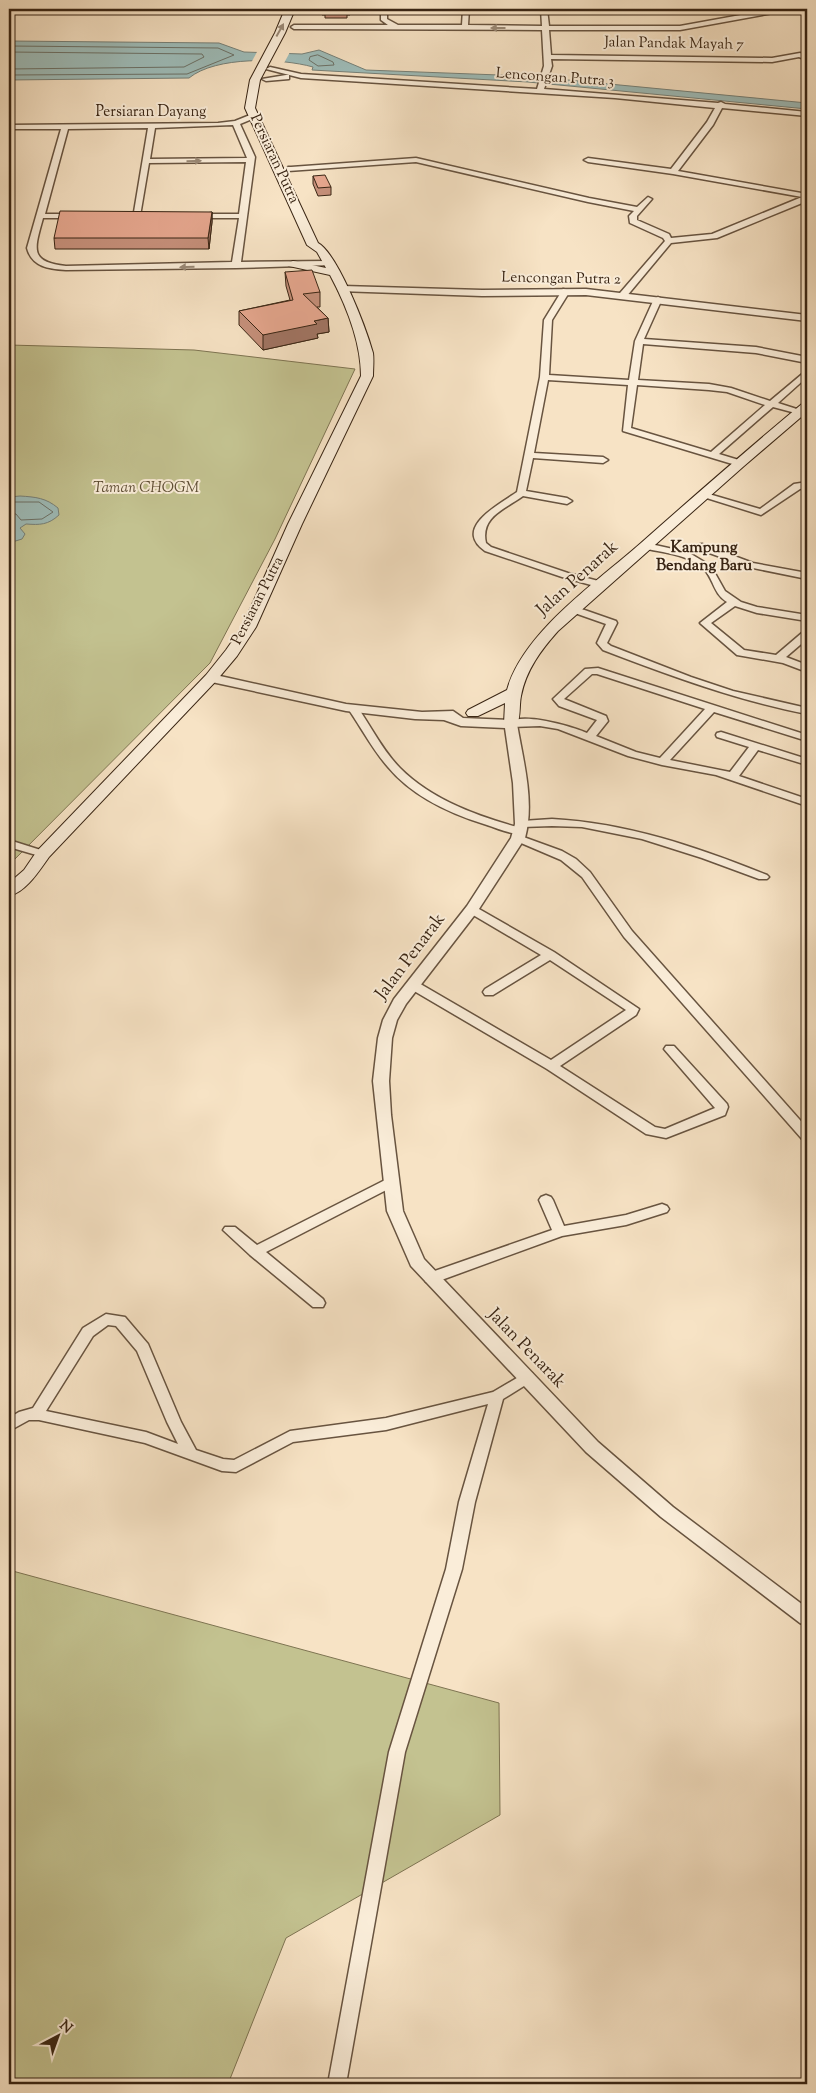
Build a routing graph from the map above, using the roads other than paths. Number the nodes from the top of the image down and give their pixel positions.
1 (290, 9) edge
2 (384, 9) edge
3 (466, 9) edge
4 (544, 9) edge
5 (784, 9) edge
6 (300, 14) dead end
7 (384, 20) junction
8 (294, 27) junction
9 (364, 27) junction
10 (398, 27) junction
11 (465, 27) junction
12 (546, 28) junction
13 (804, 53) edge
14 (548, 57) junction
15 (807, 58) edge
16 (267, 70) junction
17 (541, 88) junction
18 (721, 104) junction
19 (807, 114) edge
20 (253, 117) junction
21 (236, 123) junction
22 (65, 126) junction
23 (152, 126) junction
24 (9, 127) edge
25 (251, 160) junction
26 (588, 160) dead end
27 (146, 161) junction
28 (672, 172) junction
29 (293, 173) joint
30 (807, 197) edge
31 (648, 199) dead end
32 (638, 209) junction
33 (39, 216) junction
34 (85, 216) edge
35 (135, 216) edge
36 (189, 216) edge
37 (243, 216) junction
38 (323, 237) dead end
39 (670, 241) junction
40 (328, 260) junction
41 (293, 264) junction
42 (236, 266) junction
43 (343, 289) junction
44 (566, 291) junction
45 (623, 295) junction
46 (658, 299) junction
47 (807, 318) edge
48 (639, 341) junction
49 (807, 360) edge
50 (807, 373) edge
51 (544, 377) junction
52 (634, 382) junction
53 (772, 405) junction
54 (803, 409) edge
55 (527, 455) junction
56 (713, 455) junction
57 (603, 460) dead end
58 (738, 463) junction
59 (807, 484) edge
60 (520, 493) junction
61 (702, 495) junction
62 (567, 501) dead end
63 (646, 546) junction
64 (682, 555) junction
65 (807, 576) edge
66 (602, 584) junction
67 (734, 602) junction
68 (573, 608) junction
69 (807, 618) edge
70 (807, 634) edge
71 (778, 659) junction
72 (807, 669) edge
73 (211, 678) junction
74 (512, 694) junction
75 (710, 709) junction
76 (354, 710) junction
77 (807, 712) edge
78 (474, 718) junction
79 (510, 718) junction
80 (721, 735) dead end
81 (589, 737) junction
82 (807, 738) edge
83 (513, 743) junction
84 (756, 746) junction
85 (662, 762) junction
86 (807, 762) edge
87 (732, 777) junction
88 (807, 803) edge
89 (520, 831) junction
90 (9, 843) edge
91 (43, 854) junction
92 (763, 877) dead end
93 (9, 891) edge
94 (472, 909) junction
95 (550, 955) junction
96 (413, 985) junction
97 (489, 992) dead end
98 (670, 1048) dead end
99 (551, 1066) junction
100 (807, 1136) edge
101 (391, 1182) junction
102 (546, 1200) dead end
103 (662, 1209) dead end
104 (230, 1230) dead end
105 (560, 1232) junction
106 (255, 1252) junction
107 (431, 1278) junction
108 (318, 1303) dead end
109 (527, 1377) junction
110 (497, 1396) junction
111 (38, 1412) junction
112 (9, 1425) edge
113 (191, 1454) junction
114 (807, 1618) edge
115 (337, 2084) edge

16 -> 1 main road, Persiaran Putra
2 - 7 street
3 - 11 street
4 - 12 street
5 - 12 street
6 - 8 main road, Persiaran Putra
7 - 9 street
7 - 10 street
8 - 9 street
8 - 16 main road, Persiaran Putra
9 - 10 street
10 - 11 street
12 -> 11 street
12 - 14 street
13 - 14 street, Jalan Pandak Mayah 7
13 - 15 street, Jalan Pandak Mayah 7
14 - 17 street
16 - 17 street, Lencongan Putra 3
16 - 20 main road, Persiaran Putra
16 - 29 main road, Persiaran Putra
17 - 18 street, Lencongan Putra 3
18 - 19 street, Lencongan Putra 3
18 - 28 street
20 - 21 street, Persiaran Dayang
20 - 40 main road, Persiaran Putra
21 - 23 street, Persiaran Dayang
21 - 25 street
22 - 23 street, Persiaran Dayang
22 - 24 street, Persiaran Dayang
22 - 33 street
23 - 27 street
27 -> 25 street
25 - 37 street
26 - 28 street
27 - 35 street
28 - 30 street
29 - 32 street
30 - 39 street
31 - 32 street
32 - 39 street
33 - 34 street
42 -> 33 street
36 - 37 street
37 - 42 street
38 - 40 main road
39 - 45 street
40 - 41 main road
40 - 41 main road
40 - 43 main road, Persiaran Putra
41 - 42 street
43 - 44 street, Lencongan Putra 2
43 - 73 main road, Persiaran Putra
44 - 45 street, Lencongan Putra 2
44 - 51 street
45 - 46 street, Lencongan Putra 2
46 - 47 street, Lencongan Putra 2
46 - 48 street
48 - 49 street
48 - 52 street
50 - 53 street
51 - 52 street
51 - 55 street
52 - 53 street
52 - 56 street
53 - 54 street
53 - 56 street
54 - 58 main road, Jalan Penarak
55 - 57 street
55 - 60 street
56 - 58 street
58 - 61 main road, Jalan Penarak
59 - 61 street
60 - 62 street
60 - 66 street
61 - 63 main road, Jalan Penarak
63 - 64 street
63 - 66 main road, Jalan Penarak
64 - 65 street
64 - 67 street
66 - 68 main road, Jalan Penarak
67 - 69 street
67 - 71 street
68 - 74 main road, Jalan Penarak
68 - 77 street
70 - 71 street
71 - 72 street
73 - 76 street
73 - 91 main road, Persiaran Putra
74 - 78 main road
74 - 79 main road, Jalan Penarak
75 - 81 street
75 - 82 street
75 - 85 street
76 - 78 street
76 - 89 street
78 - 79 street
78 - 83 street
79 - 81 street
79 - 83 street, Jalan Penarak
80 - 84 street
81 - 85 street
83 - 89 street, Jalan Penarak
84 - 86 street
84 - 87 street
85 - 87 street
87 - 88 street
89 - 92 street
89 - 94 street, Jalan Penarak
89 - 100 street
90 - 91 street
91 - 93 main road, Persiaran Putra
94 - 95 street
94 - 96 street, Jalan Penarak
95 - 97 street
95 - 99 street
96 - 99 street
96 - 101 street, Jalan Penarak
98 - 99 street
101 - 106 street
101 - 107 street, Jalan Penarak
102 - 105 street
103 - 105 street
104 - 106 street
105 - 107 street
106 - 108 street
107 - 109 street, Jalan Penarak
109 - 110 street
109 - 114 street, Jalan Penarak
110 - 113 street
110 - 115 street
111 - 112 street
111 - 113 street
111 - 113 street

